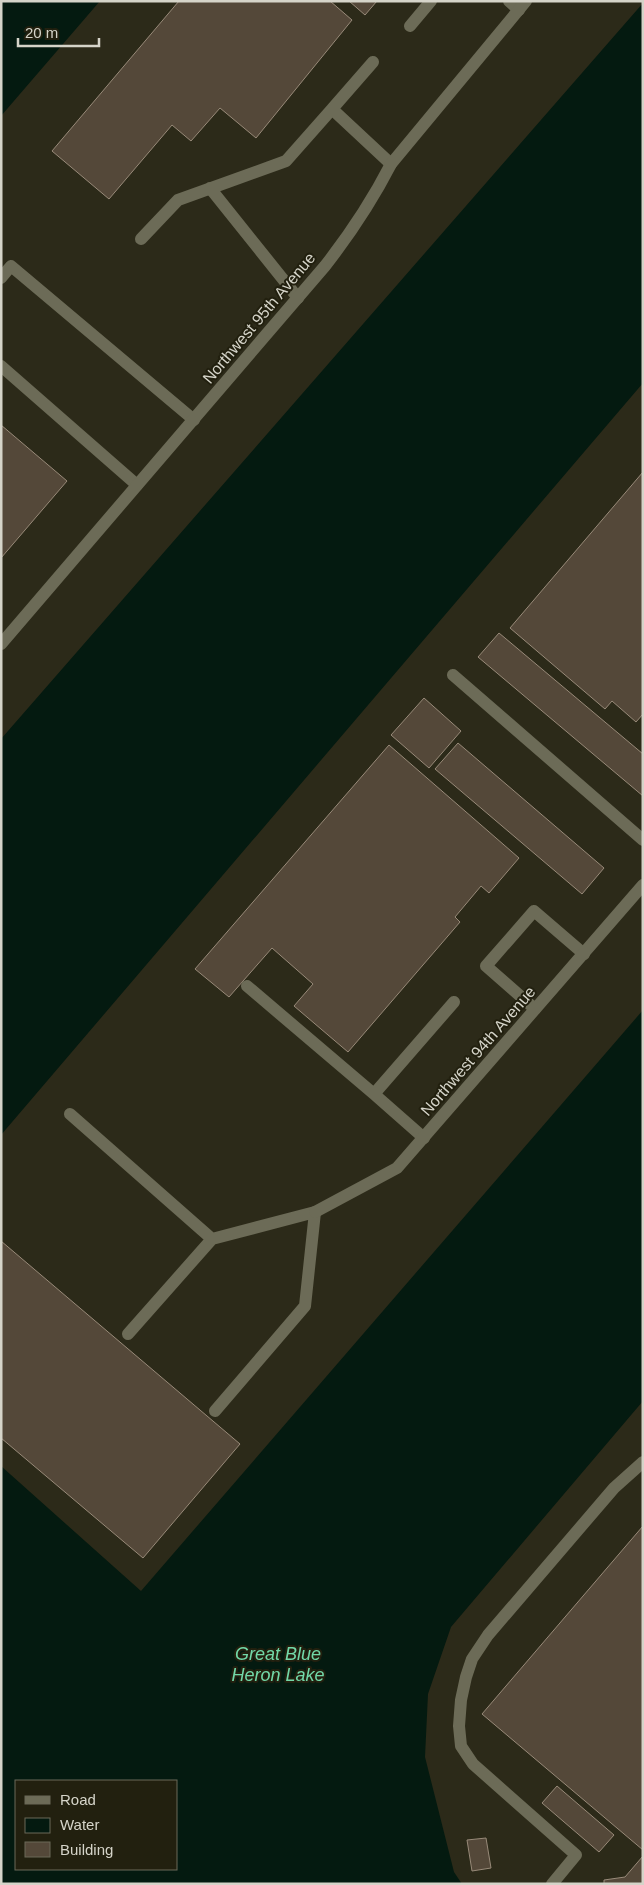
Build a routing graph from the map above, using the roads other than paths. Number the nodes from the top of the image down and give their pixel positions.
1 (431, 1) edge
2 (518, 4) edge
3 (410, 26) dead end
4 (373, 62) dead end
5 (332, 109) junction
6 (391, 164) junction
7 (210, 188) junction
8 (141, 240) dead end
9 (1, 278) edge
10 (298, 298) junction
11 (1, 366) edge
12 (194, 420) junction
13 (137, 485) junction
14 (1, 644) edge
15 (453, 674) dead end
16 (643, 840) edge
17 (643, 885) edge
18 (584, 954) junction
19 (247, 986) dead end
20 (454, 1002) dead end
21 (535, 1010) junction
22 (374, 1094) junction
23 (70, 1114) dead end
24 (424, 1138) junction
25 (315, 1212) junction
26 (212, 1238) junction
27 (128, 1334) dead end
28 (215, 1411) dead end
29 (643, 1462) edge
30 (552, 1884) edge

1 - 3 street
2 - 6 street, Northwest 95th Avenue
4 - 5 street
5 - 6 street
5 - 7 street
6 - 10 street, Northwest 95th Avenue
7 - 8 street
7 - 10 street
9 - 12 street
10 - 12 street, Northwest 95th Avenue
11 - 13 street
12 - 13 street, Northwest 95th Avenue
13 - 14 street, Northwest 95th Avenue
15 - 16 street
17 - 18 street, Northwest 94th Avenue
18 - 21 street, Northwest 94th Avenue
18 - 21 street
19 - 22 street
20 - 22 street
21 - 24 street, Northwest 94th Avenue
22 - 24 street
23 - 26 street
24 - 25 street, Northwest 94th Avenue
25 - 26 street, Northwest 94th Avenue
25 - 28 street
26 - 27 street
29 - 30 street

